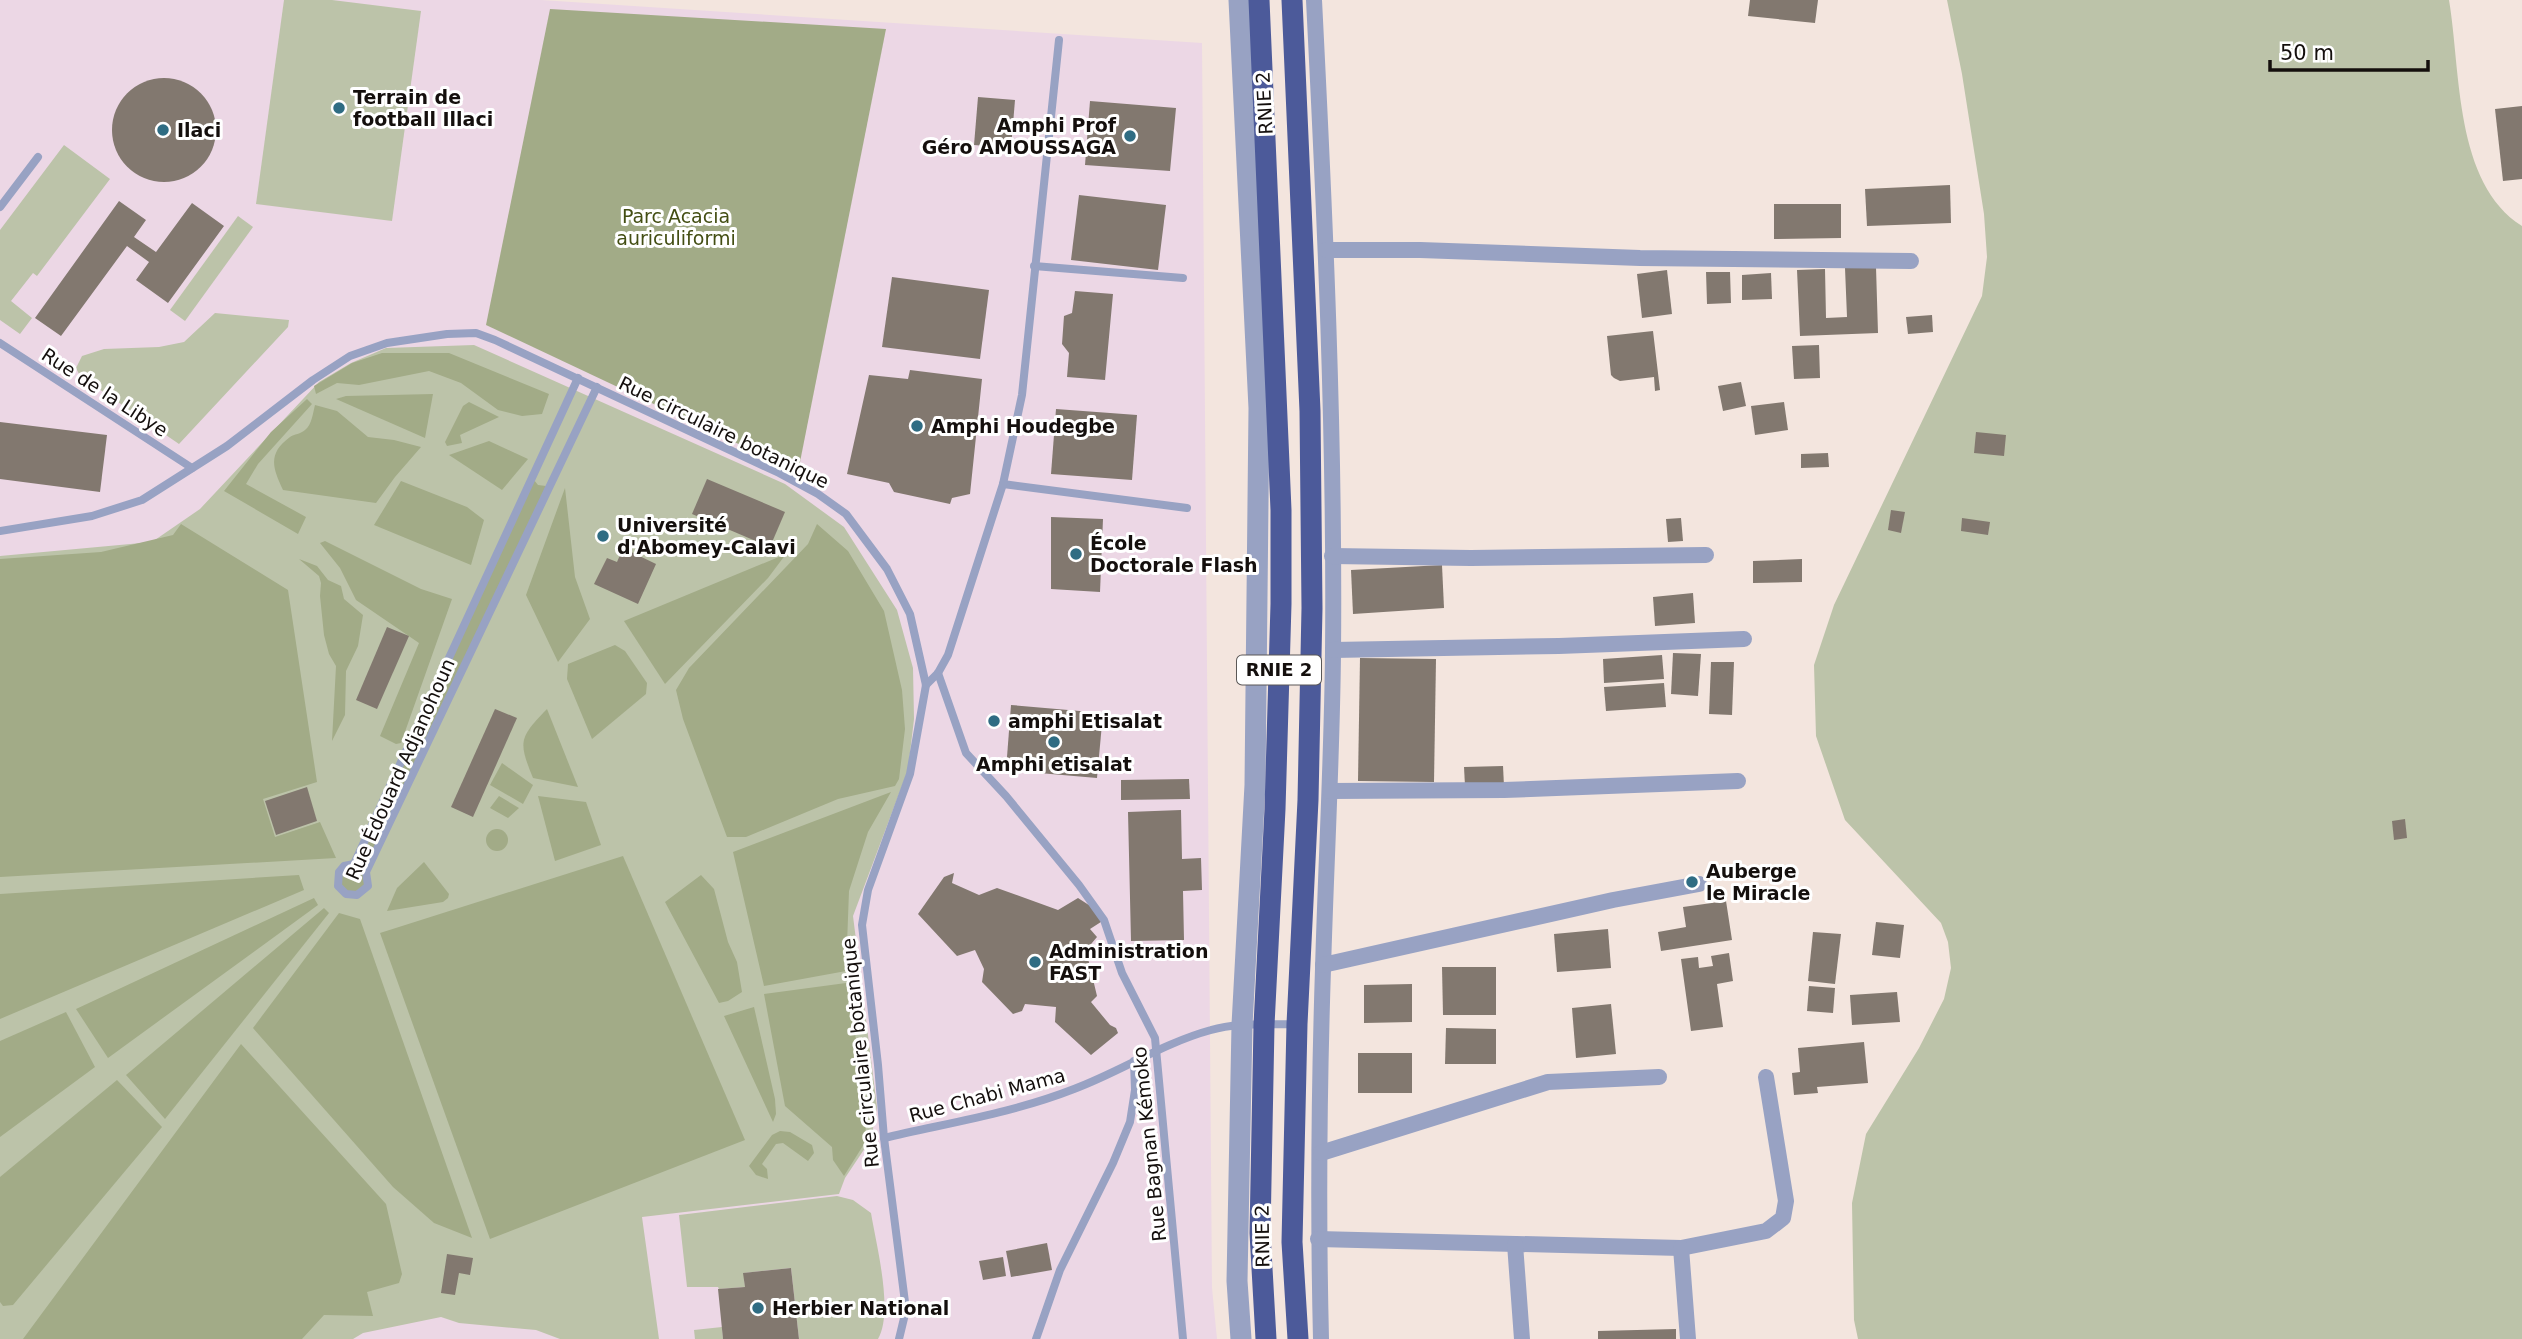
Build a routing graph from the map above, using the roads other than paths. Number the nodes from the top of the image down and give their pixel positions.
1 (1239, 0) edge
2 (1259, 0) edge
3 (1292, 0) edge
4 (1314, 0) edge
5 (1059, 40) dead end
6 (38, 157) dead end
7 (0, 207) edge
8 (1326, 250) junction
9 (1911, 261) dead end
10 (1034, 266) junction
11 (1183, 278) dead end
12 (0, 343) edge
13 (578, 379) junction
14 (597, 387) junction
15 (192, 468) junction
16 (1003, 484) junction
17 (1187, 508) dead end
18 (0, 531) edge
19 (1706, 555) dead end
20 (1332, 556) junction
21 (1744, 639) dead end
22 (1333, 650) junction
23 (938, 673) junction
24 (926, 685) junction
25 (1738, 780) dead end
26 (1330, 791) junction
27 (1699, 884) dead end
28 (1323, 965) junction
29 (1297, 1024) junction
30 (1242, 1025) junction
31 (1264, 1025) junction
32 (1156, 1052) junction
33 (1134, 1061) junction
34 (1659, 1077) dead end
35 (1766, 1077) dead end
36 (884, 1138) junction
37 (1321, 1153) junction
38 (1318, 1239) junction
39 (1515, 1244) junction
40 (1681, 1248) junction
41 (899, 1339) edge
42 (1036, 1339) edge
43 (1183, 1339) edge
44 (1241, 1339) edge
45 (1266, 1339) edge
46 (1298, 1339) edge
47 (1321, 1339) edge
48 (1522, 1339) edge
49 (1688, 1339) edge

1 - 30 street
2 - 31 highway, RNIE 2 / RNIE 2
3 - 29 highway, RNIE 2 / RNIE 2
4 - 8 street
5 - 10 lane
6 - 7 lane
8 - 9 street
8 - 20 street
10 - 11 lane
10 - 16 lane
12 - 15 lane, Rue de la Libye
13 - 14 lane, Rue circulaire botanique
13 - 14 lane, Rue Édouard Adjanohoun
13 - 15 lane, Rue circulaire botanique
14 - 24 lane, Rue circulaire botanique
15 - 18 lane, Rue circulaire botanique
16 - 17 lane
16 - 23 lane
19 - 20 street
20 - 22 street
21 - 22 street
22 - 26 street
23 - 24 lane
23 - 32 lane, Rue Bagnan Kémoko
24 - 36 lane, Rue circulaire botanique
25 - 26 street
26 - 28 street
27 - 28 street
28 - 37 street
29 - 31 lane, Rue Chabi Mama
29 - 46 highway, RNIE 2 / RNIE 2
30 - 31 lane, Rue Chabi Mama
30 - 32 lane, Rue Chabi Mama
30 - 44 street
31 - 45 highway, RNIE 2 / RNIE 2
32 - 33 lane, Rue Chabi Mama
32 - 43 lane, Rue Bagnan Kémoko
33 - 36 lane, Rue Chabi Mama
33 - 42 lane
34 - 37 street
35 - 40 street
36 - 41 lane, Rue circulaire botanique
37 - 38 street
38 - 39 street
38 - 47 street
39 - 40 street
39 - 48 street
40 - 49 street

